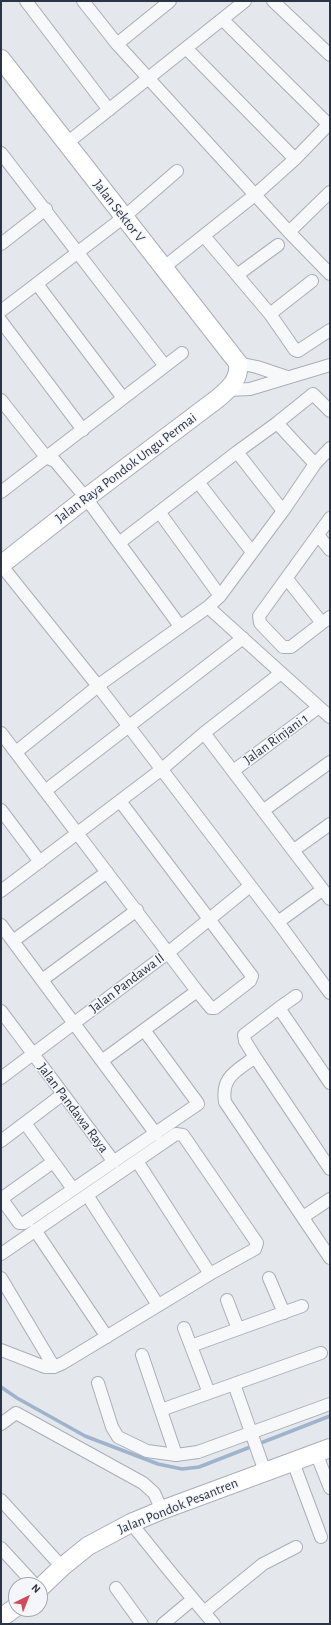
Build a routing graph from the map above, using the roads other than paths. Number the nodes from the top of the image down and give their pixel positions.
1 (26, 1) edge
2 (170, 1) edge
3 (245, 1) edge
4 (273, 1) edge
5 (85, 2) edge
6 (223, 20) junction
7 (117, 44) junction
8 (186, 48) junction
9 (330, 55) edge
10 (1, 59) edge
11 (143, 83) junction
12 (110, 110) junction
13 (329, 124) edge
14 (67, 143) junction
15 (1, 152) edge
16 (295, 159) junction
17 (177, 171) dead end
18 (330, 192) edge
19 (256, 194) junction
20 (46, 209) junction
21 (124, 217) junction
22 (289, 232) junction
23 (204, 236) junction
24 (2, 240) edge
25 (278, 245) dead end
26 (78, 252) junction
27 (163, 268) junction
28 (328, 269) edge
29 (237, 275) junction
30 (312, 281) dead end
31 (37, 284) junction
32 (1, 311) edge
33 (270, 314) junction
34 (1, 321) edge
35 (330, 330) edge
36 (182, 353) dead end
37 (238, 364) junction
38 (330, 365) edge
39 (165, 366) junction
40 (287, 377) junction
41 (228, 390) junction
42 (123, 398) junction
43 (1, 400) edge
44 (330, 411) edge
45 (278, 423) junction
46 (83, 430) junction
47 (330, 448) edge
48 (237, 452) junction
49 (46, 457) junction
50 (315, 464) junction
51 (198, 482) junction
52 (2, 488) edge
53 (86, 498) junction
54 (283, 511) junction
55 (160, 513) junction
56 (330, 518) edge
57 (318, 535) junction
58 (119, 543) junction
59 (330, 550) edge
60 (252, 552) junction
61 (1, 565) edge
62 (287, 579) junction
63 (220, 596) junction
64 (208, 607) junction
65 (326, 620) edge
66 (180, 626) junction
67 (243, 638) junction
68 (281, 673) junction
69 (98, 686) junction
70 (319, 707) junction
71 (330, 717) edge
72 (128, 727) junction
73 (1, 733) edge
74 (204, 733) junction
75 (16, 752) junction
76 (330, 762) edge
77 (162, 769) junction
78 (232, 771) junction
79 (46, 791) junction
80 (120, 801) junction
81 (1, 810) edge
82 (264, 810) junction
83 (330, 824) edge
84 (78, 834) junction
85 (294, 850) junction
86 (40, 862) junction
87 (107, 872) junction
88 (250, 886) junction
89 (1, 891) edge
90 (326, 894) edge
91 (137, 910) junction
92 (209, 919) junction
93 (278, 922) junction
94 (1, 925) edge
95 (13, 941) junction
96 (169, 952) junction
97 (42, 980) junction
98 (197, 991) junction
99 (330, 993) edge
100 (296, 996) dead end
101 (279, 1008) junction
102 (1, 1012) edge
103 (74, 1023) junction
104 (144, 1030) junction
105 (33, 1054) junction
106 (255, 1057) junction
107 (103, 1060) junction
108 (1, 1078) edge
109 (330, 1083) edge
110 (63, 1094) junction
111 (25, 1123) junction
112 (156, 1134) junction
113 (1, 1141) edge
114 (137, 1161) junction
115 (53, 1162) junction
116 (114, 1162) junction
117 (330, 1169) edge
118 (73, 1189) junction
119 (87, 1195) junction
120 (1, 1199) edge
121 (330, 1200) edge
122 (303, 1218) junction
123 (35, 1230) junction
124 (1, 1254) edge
125 (330, 1258) edge
126 (210, 1274) junction
127 (1, 1278) edge
128 (269, 1278) dead end
129 (227, 1300) dead end
130 (158, 1305) junction
131 (302, 1306) dead end
132 (284, 1313) junction
133 (184, 1328) dead end
134 (238, 1329) junction
135 (107, 1337) junction
136 (191, 1346) junction
137 (1, 1350) edge
138 (321, 1353) dead end
139 (142, 1355) dead end
140 (54, 1367) junction
141 (98, 1383) dead end
142 (234, 1384) junction
143 (209, 1393) junction
144 (330, 1404) edge
145 (161, 1410) junction
146 (1, 1424) edge
147 (255, 1441) junction
148 (323, 1450) edge
149 (176, 1454) junction
150 (293, 1462) junction
151 (264, 1472) junction
152 (330, 1488) edge
153 (1, 1500) edge
154 (162, 1510) junction
155 (131, 1523) junction
156 (320, 1537) dead end
157 (296, 1547) dead end
158 (1, 1548) edge
159 (62, 1567) junction
160 (28, 1577) edge
161 (48, 1580) edge
162 (116, 1588) dead end
163 (193, 1599) junction
164 (204, 1612) junction
165 (142, 1624) edge
166 (163, 1624) edge
167 (214, 1624) edge

1 - 12 street
2 - 7 street
3 - 6 street
4 - 9 street
5 - 7 street
6 - 8 street
6 - 13 street
7 - 11 street
8 - 11 street
8 - 16 street
10 - 14 street, Jalan Sektor V
11 - 12 street
11 - 19 street
12 - 14 street
13 - 16 street
14 - 21 street, Jalan Sektor V
15 - 20 street
16 - 19 street
17 - 21 street
18 - 22 street
19 - 22 street
19 - 23 street
20 - 24 street
20 - 26 street
21 - 26 street
21 - 27 street, Jalan Sektor V
22 - 28 street
23 - 27 street
23 - 29 street
25 - 29 street
26 - 31 street
26 - 39 street
27 - 37 street, Jalan Sektor V
29 - 33 street
30 - 33 street
31 - 32 street
31 - 42 street
33 - 35 street
34 - 46 street
36 - 39 street
37 - 40 street
37 - 41 street, Jalan Raya Pondok Ungu Permai
38 - 40 street
39 - 42 street
40 - 41 street
41 - 53 street, Jalan Raya Pondok Ungu Permai
42 - 46 street
43 - 49 street
44 - 45 street
45 - 48 street
45 - 50 street
46 - 49 street
47 - 50 street
48 - 51 street
48 - 54 street
49 - 52 street
49 - 53 street
50 - 54 street
51 - 55 street
51 - 60 street
53 - 58 street
53 - 61 street, Jalan Raya Pondok Ungu Permai
54 - 60 street
55 - 58 street
55 - 63 street
56 - 57 street
57 - 59 street
57 - 62 street
58 - 66 street
60 - 63 street
61 - 69 street
62 - 65 street
62 - 65 street
63 - 64 street
64 - 66 street
64 - 67 street
66 - 69 street
67 - 68 street
67 - 72 street
68 - 70 street
68 - 74 street
69 - 72 street
69 - 75 street
70 - 71 street
70 - 78 street, Jalan Rinjani 1
72 - 77 street
72 - 79 street
73 - 75 street
74 - 77 street
74 - 78 street
75 - 79 street
76 - 82 street
77 - 80 street
77 - 88 street
78 - 82 street
79 - 84 street
80 - 84 street
80 - 92 street
81 - 86 street
82 - 85 street
83 - 85 street
84 - 86 street
84 - 87 street
85 - 90 street
86 - 89 street
87 - 91 street
87 - 95 street
88 - 92 street, Jalan Pandawa II
88 - 93 street
90 - 93 street
91 - 96 street
91 - 97 street
92 - 96 street, Jalan Pandawa II
92 - 98 street
93 - 99 street
94 - 95 street
95 - 97 street
96 - 98 street
96 - 103 street, Jalan Pandawa II
97 - 103 street
98 - 104 street
100 - 101 street
101 - 106 street
101 - 109 street
102 - 105 street, Jalan Pandawa Raya
103 - 105 street, Jalan Pandawa II
103 - 107 street
104 - 107 street
104 - 112 street
105 - 108 street, Jalan Pandawa II
105 - 110 street, Jalan Pandawa Raya
106 - 117 street
106 - 122 street
107 - 112 street
110 - 111 street
110 - 116 street, Jalan Pandawa Raya
111 - 113 street
111 - 115 street
112 - 116 street
114 - 119 street
114 - 126 street
114 - 126 street
115 - 118 street
115 - 120 street
116 - 118 street
118 - 120 street
119 - 123 street
119 - 130 street
121 - 122 street
122 - 125 street
123 - 124 street
123 - 135 street
126 - 130 street
127 - 140 street
128 - 132 street
129 - 134 street
130 - 135 street
131 - 132 street
132 - 134 street
133 - 136 street
134 - 136 street
135 - 140 street
136 - 143 street
137 - 140 street
138 - 142 street
139 - 145 street
141 - 149 street
142 - 143 street
142 - 147 street
143 - 145 street
144 - 147 street
145 - 149 street
146 - 154 street
147 - 149 street
147 - 151 street
148 - 150 street, Jalan Pondok Pesantren
148 - 152 street
150 - 151 street, Jalan Pondok Pesantren
150 - 156 street
151 - 154 street, Jalan Pondok Pesantren
153 - 159 street
154 - 155 street, Jalan Pondok Pesantren
155 - 159 street, Jalan Pondok Pesantren
155 - 163 street
157 - 164 street
158 - 160 street
159 - 161 street, Jalan Pondok Pesantren
162 - 165 street
163 - 164 street
163 - 166 street
164 - 167 street

